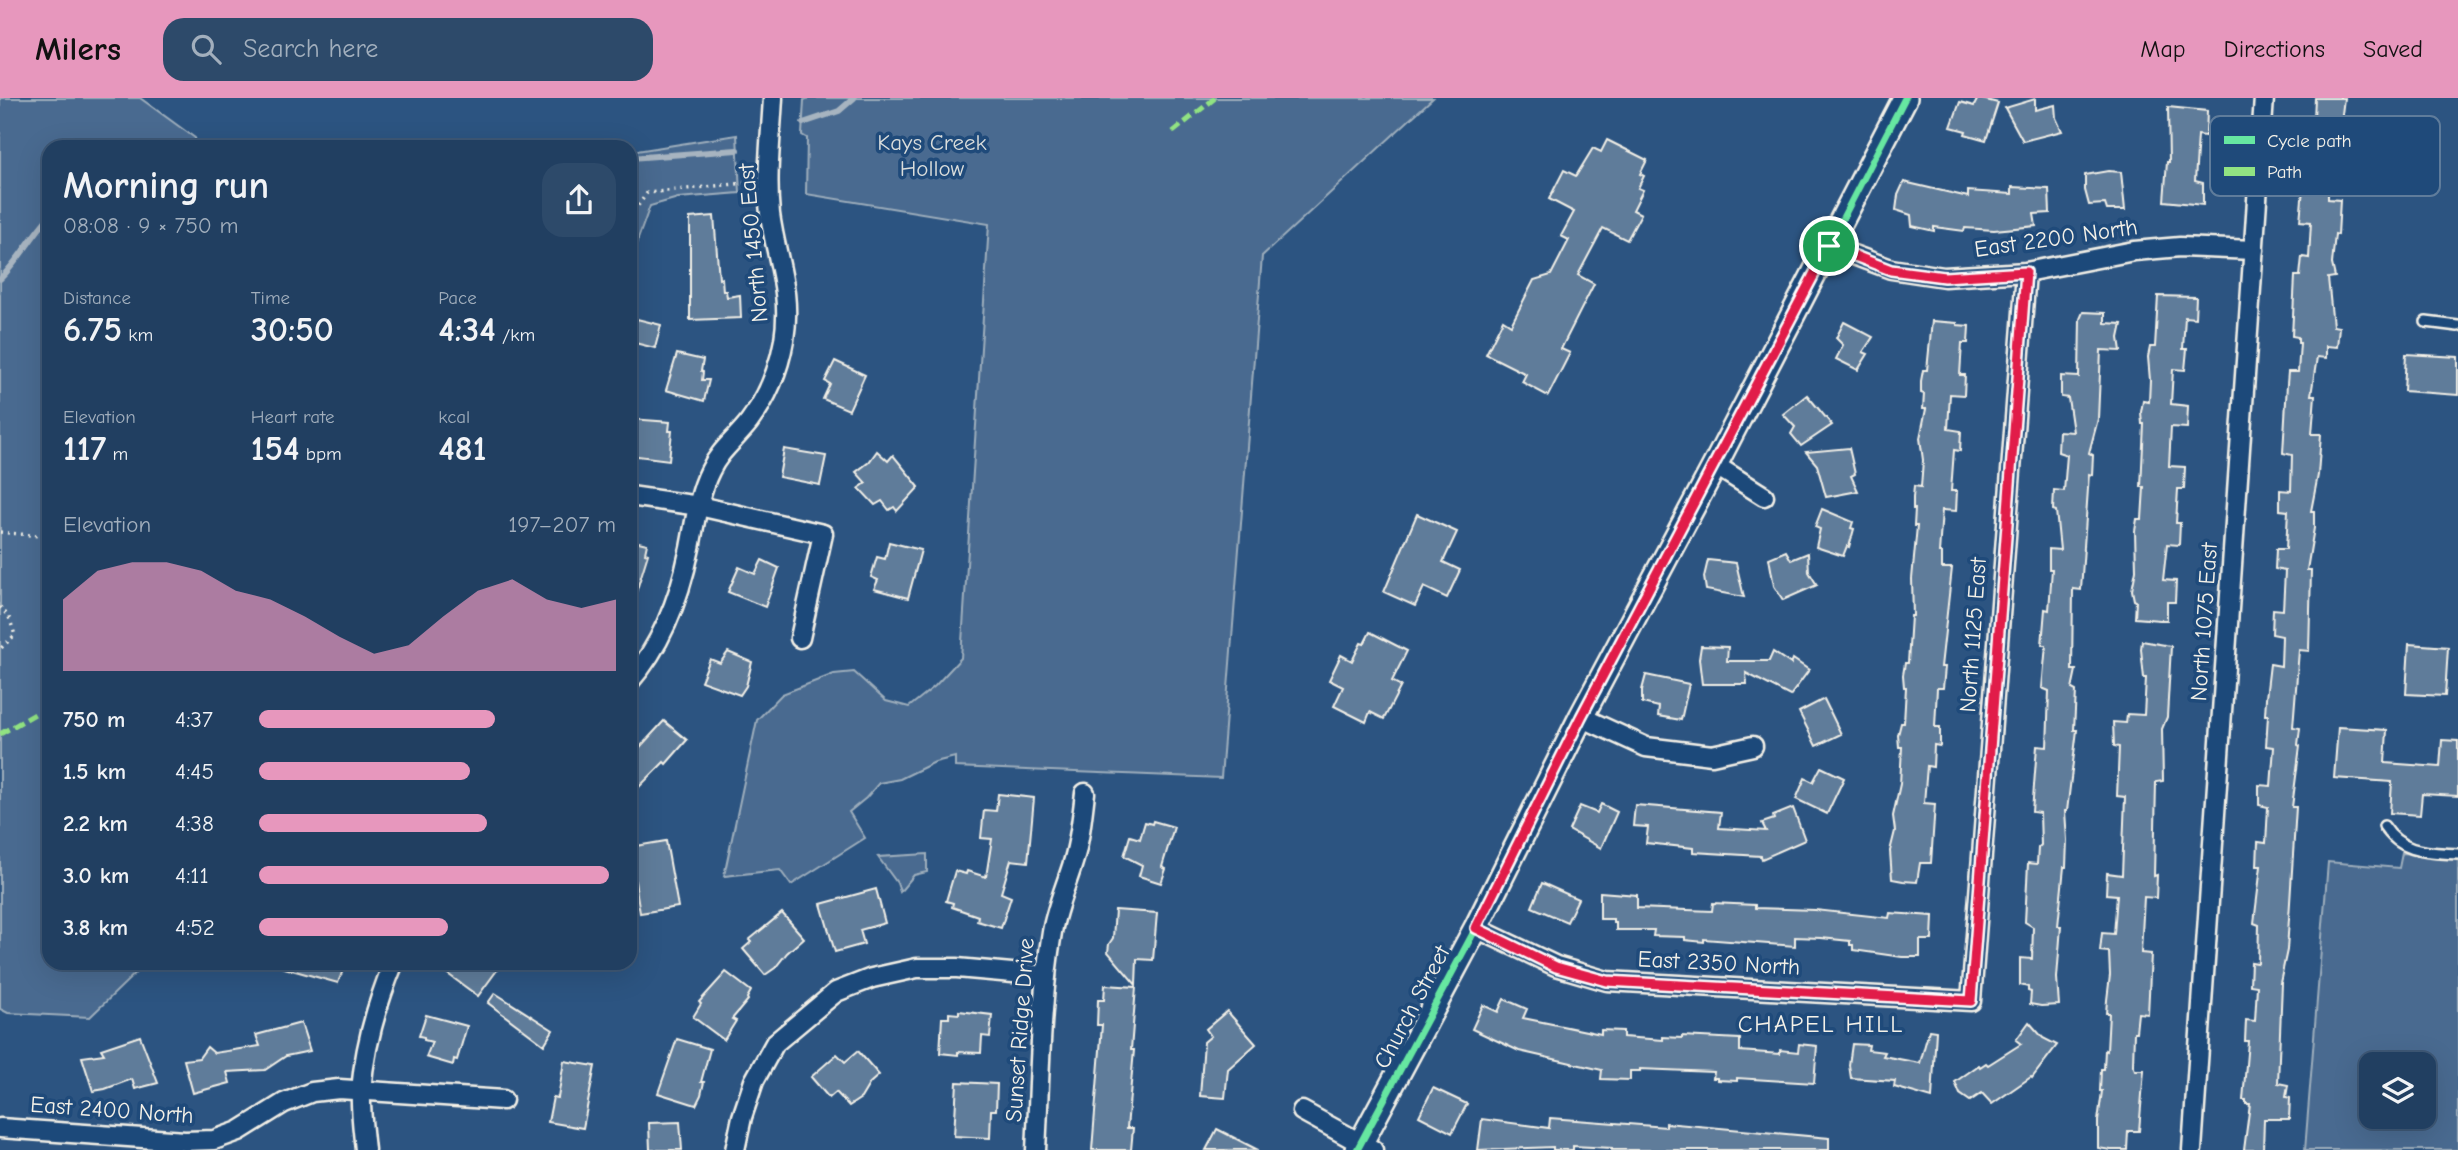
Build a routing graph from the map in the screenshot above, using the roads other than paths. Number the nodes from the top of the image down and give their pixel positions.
1 (773, 98) edge
2 (1905, 98) edge
3 (2264, 98) edge
4 (2263, 116) edge
5 (2257, 196) edge
6 (1829, 246) junction
7 (2253, 250) junction
8 (2026, 272) junction
9 (2427, 322) dead end
10 (2458, 326) edge
11 (1715, 465) junction
12 (1764, 496) dead end
13 (637, 497) edge
14 (699, 506) junction
15 (800, 638) dead end
16 (637, 671) edge
17 (1581, 717) junction
18 (1753, 746) dead end
19 (1085, 793) dead end
20 (2384, 826) dead end
21 (2458, 854) edge
22 (1476, 928) junction
23 (391, 970) edge
24 (1046, 976) junction
25 (1971, 1001) joint
26 (361, 1090) junction
27 (503, 1100) dead end
28 (1302, 1111) dead end
29 (0, 1128) edge
30 (1363, 1148) edge
31 (365, 1150) edge
32 (735, 1150) edge
33 (1036, 1150) edge
34 (2192, 1150) edge

1 - 14 street, North 1450 East
2 - 6 street, Church Street
3 - 4 street, North 1075 East
5 - 7 street, North 1075 East
6 - 8 street, East 2200 North
6 - 11 street, Church Street
7 - 8 street, East 2200 North
7 - 34 street, North 1075 East
8 - 25 street, North 1125 East
9 - 10 lane
11 - 12 street
11 - 17 street, Church Street
13 - 14 street
14 - 15 street
14 - 16 street, North 1450 East
17 - 18 street
17 - 22 street, Church Street
19 - 24 street, Sunset Ridge Drive
20 - 21 lane
22 - 25 street, East 2350 North
22 - 30 street, Church Street
23 - 26 street
24 - 32 street
24 - 33 street, Sunset Ridge Drive
26 - 27 street, East 2400 North
26 - 29 street, East 2400 North
26 - 31 street
28 - 30 street

